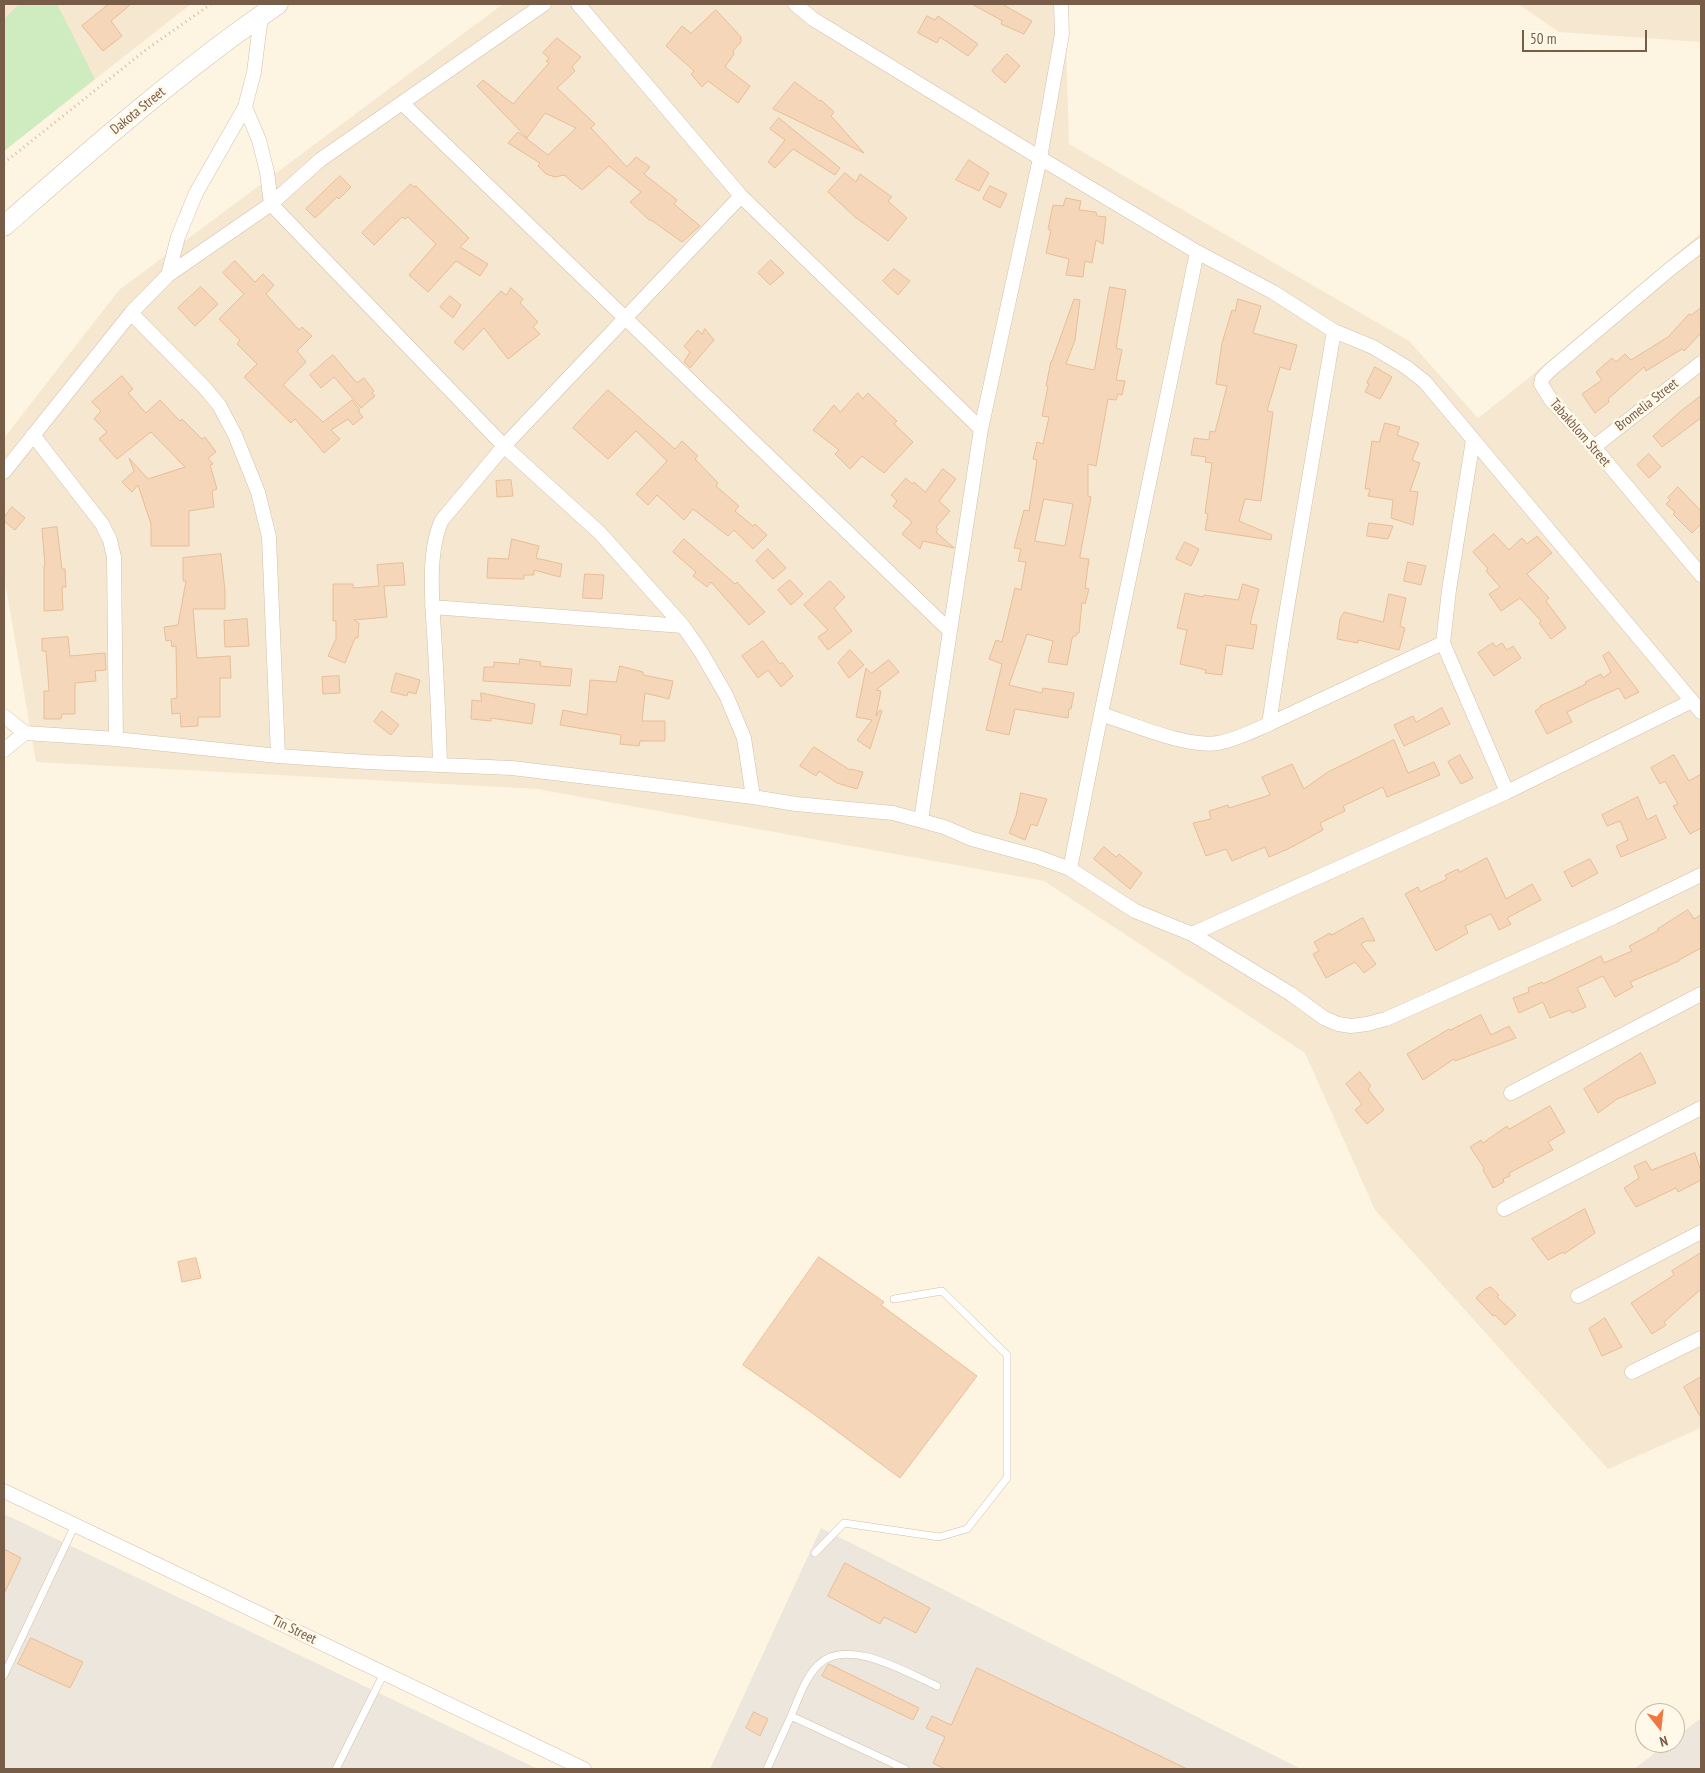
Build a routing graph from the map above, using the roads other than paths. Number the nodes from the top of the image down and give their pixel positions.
1 (278, 4) edge
2 (544, 4) edge
3 (578, 4) edge
4 (795, 4) edge
5 (1061, 4) edge
6 (261, 16) junction
7 (402, 103) junction
8 (245, 107) junction
9 (1040, 158) junction
10 (741, 196) junction
11 (270, 204) junction
12 (4, 226) edge
13 (1701, 245) edge
14 (1197, 252) junction
15 (168, 275) junction
16 (131, 313) junction
17 (626, 318) junction
18 (1334, 331) junction
19 (1701, 363) edge
20 (981, 429) junction
21 (33, 435) junction
22 (1473, 440) junction
23 (504, 446) junction
24 (1594, 447) junction
25 (4, 472) edge
26 (1696, 558) edge
27 (1701, 575) edge
28 (432, 607) junction
29 (683, 626) junction
30 (950, 631) junction
31 (1443, 643) junction
32 (1697, 706) edge
33 (1101, 714) junction
34 (4, 716) edge
35 (1269, 724) junction
36 (25, 733) junction
37 (116, 739) junction
38 (4, 750) edge
39 (278, 756) junction
40 (440, 765) junction
41 (1507, 792) junction
42 (753, 797) junction
43 (920, 820) junction
44 (1070, 869) junction
45 (1701, 876) edge
46 (1192, 934) junction
47 (1701, 994) edge
48 (1511, 1093) dead end
49 (1701, 1108) edge
50 (1504, 1209) dead end
51 (1701, 1232) edge
52 (1578, 1296) dead end
53 (894, 1298) dead end
54 (1701, 1338) edge
55 (1632, 1372) dead end
56 (4, 1491) edge
57 (75, 1525) junction
58 (815, 1553) dead end
59 (384, 1673) junction
60 (4, 1675) edge
61 (937, 1686) dead end
62 (791, 1716) junction
63 (336, 1769) edge
64 (584, 1769) edge
65 (767, 1769) edge
66 (905, 1769) edge

1 - 6 street, Dakota Street
2 - 7 street
3 - 10 street
4 - 9 street
5 - 9 street
6 - 8 street
6 - 12 street, Dakota Street
7 - 11 street
7 - 17 street
8 - 11 street
8 - 15 street
9 - 14 street
9 - 20 street
10 - 17 street
10 - 20 street
11 - 15 street
11 - 23 street
13 - 24 street, Tabakblom Street
14 - 18 street
14 - 33 street
15 - 16 street
16 - 21 street
16 - 39 street
17 - 23 street
17 - 30 street
18 - 22 street
18 - 35 street
19 - 24 street, Bromelia Street
20 - 30 street
21 - 25 street
21 - 37 street
22 - 31 street
22 - 32 street
23 - 28 street
23 - 29 street
24 - 26 street, Tabakblom Street
26 - 27 street, Tabakblom Street
28 - 29 street
28 - 40 street
29 - 42 street
30 - 43 street
31 - 35 street
31 - 41 street
32 - 41 street
33 - 35 street
33 - 44 street
34 - 36 street
36 - 37 street
36 - 38 street
37 - 39 street
39 - 40 street
40 - 42 street
41 - 46 street
42 - 43 street
43 - 44 street
44 - 46 street
45 - 46 street
47 - 48 street
49 - 50 street
51 - 52 street
53 - 58 lane
54 - 55 street
56 - 57 street, Tin Street
57 - 59 street, Tin Street
57 - 60 lane
59 - 63 lane
59 - 64 street, Tin Street
61 - 62 lane
62 - 65 lane
62 - 66 lane

